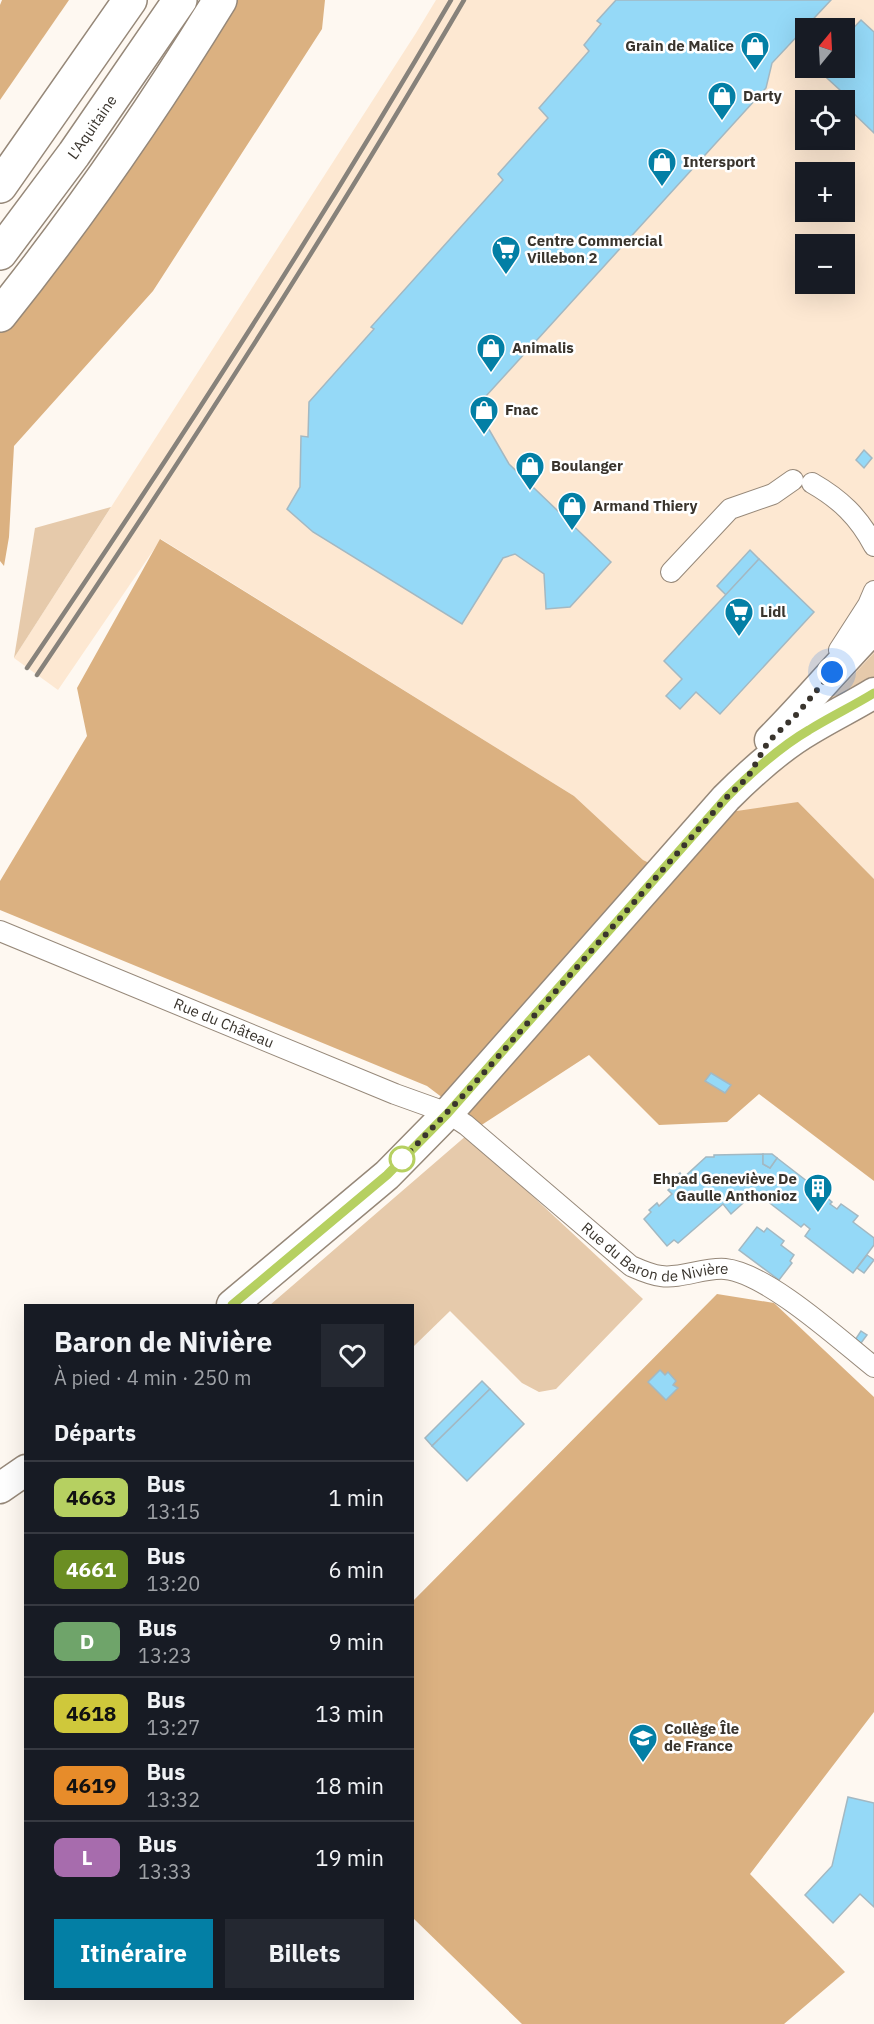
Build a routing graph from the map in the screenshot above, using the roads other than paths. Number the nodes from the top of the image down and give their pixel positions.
1 (130, 0) edge
2 (180, 0) edge
3 (220, 0) edge
4 (0, 186) edge
5 (0, 253) edge
6 (0, 315) edge
7 (874, 546) edge
8 (671, 572) dead end
9 (874, 591) edge
10 (874, 628) edge
11 (874, 693) edge
12 (798, 713) junction
13 (748, 777) junction
14 (0, 932) edge
15 (448, 1113) junction
16 (233, 1304) edge
17 (874, 1367) edge

1 - 4 highway
2 - 5 highway, L'Aquitaine
3 - 6 highway
7 - 8 street
9 - 12 street
10 - 12 main road
11 - 13 main road
12 - 13 main road
13 - 15 main road
14 - 15 street, Rue du Château
15 - 16 main road
15 - 17 street, Rue du Baron de Nivière

